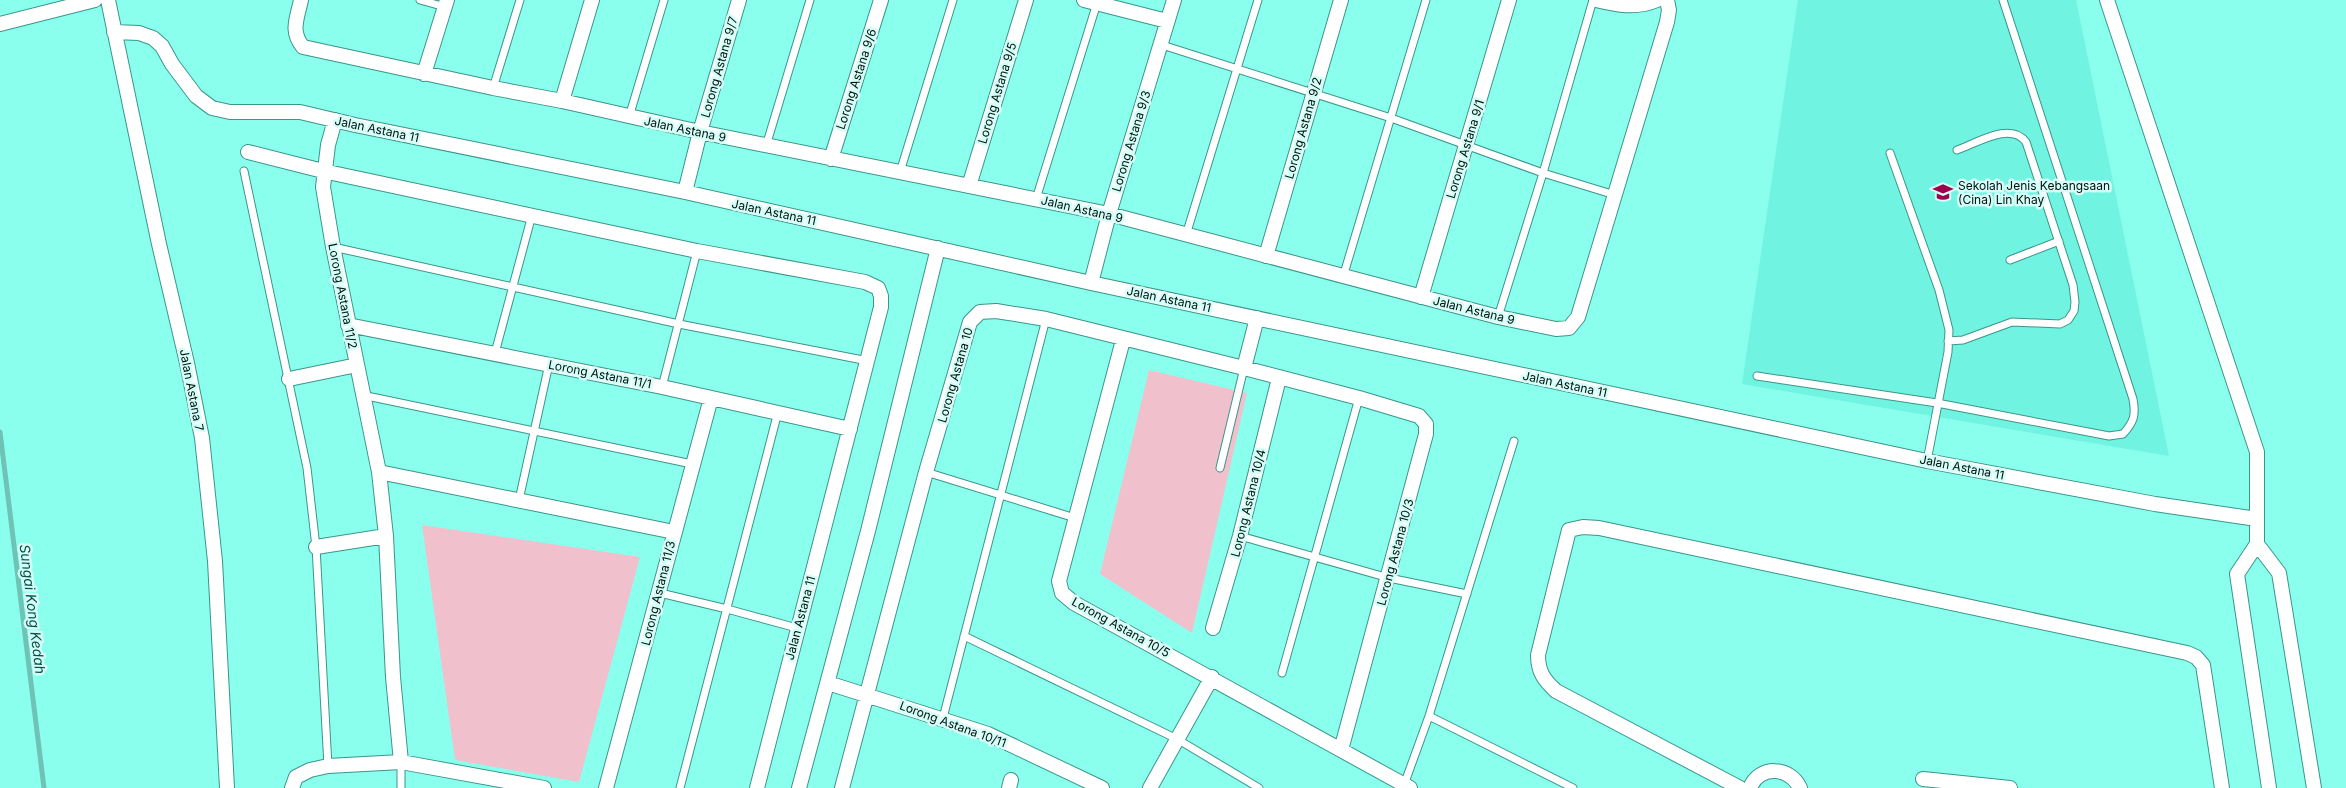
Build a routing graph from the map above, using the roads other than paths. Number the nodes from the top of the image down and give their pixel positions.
1 (95, 0) edge
2 (108, 0) edge
3 (301, 0) edge
4 (420, 0) edge
5 (520, 0) edge
6 (592, 0) edge
7 (664, 0) edge
8 (739, 0) edge
9 (810, 0) edge
10 (881, 0) edge
11 (953, 0) edge
12 (1026, 0) edge
13 (1174, 0) edge
14 (1258, 0) edge
15 (1341, 0) edge
16 (1426, 0) edge
17 (1509, 0) edge
18 (1594, 0) edge
19 (1657, 0) edge
20 (1667, 0) edge
21 (2003, 0) edge
22 (2107, 0) edge
23 (1090, 2) edge
24 (446, 3) edge
25 (1167, 21) junction
26 (0, 24) edge
27 (114, 32) junction
28 (1159, 44) junction
29 (1235, 68) junction
30 (424, 74) junction
31 (493, 88) junction
32 (1312, 93) junction
33 (562, 101) junction
34 (629, 117) junction
35 (1391, 118) junction
36 (335, 120) junction
37 (700, 132) junction
38 (766, 146) junction
39 (1466, 146) junction
40 (1957, 150) dead end
41 (248, 152) dead end
42 (1890, 153) dead end
43 (831, 159) junction
44 (244, 170) dead end
45 (324, 171) junction
46 (900, 172) junction
47 (1543, 173) junction
48 (969, 186) junction
49 (685, 192) junction
50 (1615, 195) junction
51 (1036, 199) junction
52 (1109, 214) junction
53 (532, 215) junction
54 (1186, 235) junction
55 (2059, 241) junction
56 (333, 247) junction
57 (938, 248) junction
58 (697, 251) junction
59 (1266, 256) junction
60 (2010, 260) dead end
61 (1342, 278) junction
62 (1092, 283) junction
63 (512, 287) junction
64 (1420, 297) junction
65 (1257, 318) junction
66 (1498, 318) junction
67 (1046, 320) junction
68 (679, 324) junction
69 (348, 325) junction
70 (1124, 340) junction
71 (1948, 341) junction
72 (495, 353) junction
73 (868, 362) junction
74 (548, 364) junction
75 (357, 365) junction
76 (1244, 368) junction
77 (1757, 376) dead end
78 (1279, 378) junction
79 (289, 379) junction
80 (662, 387) junction
81 (362, 395) junction
82 (711, 398) junction
83 (1359, 398) junction
84 (1937, 404) junction
85 (778, 412) junction
86 (850, 428) junction
87 (534, 432) junction
88 (1514, 442) dead end
89 (1927, 461) junction
90 (692, 464) junction
91 (1220, 468) dead end
92 (379, 472) junction
93 (926, 472) junction
94 (1000, 495) junction
95 (519, 500) junction
96 (1075, 518) junction
97 (2257, 519) junction
98 (674, 532) junction
99 (386, 536) junction
100 (1240, 536) junction
101 (2257, 544) junction
102 (316, 547) junction
103 (1314, 557) junction
104 (1388, 578) junction
105 (660, 593) junction
106 (1467, 594) junction
107 (727, 608) junction
108 (797, 628) junction
109 (1213, 628) dead end
110 (964, 636) junction
111 (1282, 673) dead end
112 (1212, 677) junction
113 (828, 683) junction
114 (866, 695) junction
115 (1429, 716) junction
116 (943, 718) junction
117 (1177, 739) junction
118 (1341, 750) junction
119 (401, 762) junction
120 (328, 766) junction
121 (1923, 779) dead end
122 (1405, 787) edge
123 (227, 788) edge
124 (292, 788) edge
125 (401, 788) edge
126 (544, 788) edge
127 (606, 788) edge
128 (680, 788) edge
129 (757, 788) edge
130 (799, 788) edge
131 (842, 788) edge
132 (1102, 788) edge
133 (1150, 788) edge
134 (1259, 788) edge
135 (1574, 788) edge
136 (1740, 788) edge
137 (1750, 788) edge
138 (1800, 788) edge
139 (2010, 788) edge
140 (2222, 788) edge
141 (2269, 788) edge
142 (2314, 788) edge

1 - 26 street
2 - 27 street, Jalan Astana 7
3 - 30 street, Jalan Astana 9
4 - 24 lane
5 - 31 lane
6 - 33 street
7 - 34 lane
8 - 37 street, Lorong Astana 9/7
9 - 38 lane
10 - 43 street, Lorong Astana 9/6
11 - 46 lane
12 - 48 street, Lorong Astana 9/5
13 - 25 street, Lorong Astana 9/3
14 - 29 lane
15 - 32 street, Lorong Astana 9/2
16 - 35 lane
17 - 39 street, Lorong Astana 9/1
18 - 19 street
18 - 47 lane
20 - 50 street, Jalan Astana 9
21 - 84 lane
22 - 97 street
23 - 25 street
23 - 51 lane
24 - 30 street
25 - 28 street, Lorong Astana 9/3
27 - 36 street, Jalan Astana 11
27 - 123 street, Jalan Astana 7
28 - 29 lane
28 - 52 street, Lorong Astana 9/3
29 - 32 lane
29 - 54 lane
30 - 31 street, Jalan Astana 9
31 - 33 street, Jalan Astana 9
32 - 35 lane
32 - 59 street, Lorong Astana 9/2
33 - 34 street, Jalan Astana 9
34 - 37 street, Jalan Astana 9
35 - 39 lane
35 - 61 lane
36 - 45 street, Lorong Astana 11/2
36 - 49 street, Jalan Astana 11
37 - 38 street, Jalan Astana 9
37 - 49 street, Lorong Astana 9/7
38 - 43 street, Jalan Astana 9
39 - 47 lane
39 - 64 street, Lorong Astana 9/1
40 - 55 lane
41 - 45 street, Jalan Astana 11
42 - 71 lane
43 - 46 street, Jalan Astana 9
44 - 79 lane
45 - 53 street, Jalan Astana 11
45 - 56 street, Lorong Astana 11/2
46 - 48 street, Jalan Astana 9
47 - 50 lane
47 - 66 lane
48 - 51 street, Jalan Astana 9
49 - 57 street, Jalan Astana 11
50 - 66 street, Jalan Astana 9
51 - 52 street, Jalan Astana 9
52 - 54 street, Jalan Astana 9
52 - 62 street, Lorong Astana 9/3
53 - 58 street, Jalan Astana 11
53 - 63 lane
54 - 59 street, Jalan Astana 9
55 - 60 lane
55 - 71 lane
56 - 63 lane
56 - 69 street, Lorong Astana 11/2
57 - 62 street, Jalan Astana 11
57 - 113 street
58 - 68 lane
58 - 73 street, Jalan Astana 11
59 - 61 street, Jalan Astana 9
61 - 64 street, Jalan Astana 9
62 - 65 street, Jalan Astana 11
63 - 68 lane
63 - 72 lane
64 - 66 street, Jalan Astana 9
65 - 76 street
65 - 89 street, Jalan Astana 11
67 - 70 street, Lorong Astana 10
67 - 93 street, Lorong Astana 10
67 - 94 lane
68 - 73 lane
68 - 80 lane
69 - 72 street, Lorong Astana 11/1
69 - 75 street, Lorong Astana 11/2
70 - 76 street, Lorong Astana 10
70 - 96 street, Lorong Astana 10/5
71 - 84 lane
72 - 74 street, Lorong Astana 11/1
73 - 86 street, Jalan Astana 11
74 - 80 street, Lorong Astana 11/1
74 - 87 lane
75 - 79 street
75 - 81 street, Lorong Astana 11/2
76 - 78 street, Lorong Astana 10
76 - 91 lane
77 - 84 lane
78 - 83 street, Lorong Astana 10
78 - 100 street, Lorong Astana 10/4
79 - 102 lane
80 - 82 street, Lorong Astana 11/1
81 - 87 lane
81 - 92 street, Lorong Astana 11/2
82 - 85 street, Lorong Astana 11/1
82 - 90 street, Lorong Astana 11/3
83 - 103 lane
83 - 104 street, Lorong Astana 10/3
84 - 89 lane
85 - 86 street, Lorong Astana 11/1
85 - 107 lane
86 - 108 street, Jalan Astana 11
87 - 90 lane
87 - 95 lane
88 - 106 lane
89 - 97 street, Jalan Astana 11
90 - 98 street, Lorong Astana 11/3
92 - 95 street
92 - 99 street, Lorong Astana 11/2
93 - 94 lane
93 - 114 street, Lorong Astana 10
94 - 96 lane
94 - 110 lane
95 - 98 street
96 - 112 street, Lorong Astana 10/5
97 - 101 street
98 - 105 street, Lorong Astana 11/3
99 - 102 street
99 - 119 street, Lorong Astana 11/2
100 - 103 lane
100 - 109 street, Lorong Astana 10/4
101 - 141 street
101 - 142 street
102 - 120 lane
103 - 104 lane
103 - 111 lane
104 - 106 lane
104 - 118 street, Lorong Astana 10/3
105 - 107 lane
105 - 127 street, Lorong Astana 11/3
106 - 115 lane
107 - 108 lane
107 - 128 lane
108 - 129 street, Jalan Astana 11
110 - 116 lane
110 - 117 lane
112 - 117 street
112 - 118 street, Lorong Astana 10/5
113 - 114 street, Lorong Astana 10/11
113 - 130 street
114 - 116 street, Lorong Astana 10/11
114 - 131 street, Lorong Astana 10
115 - 122 lane
115 - 135 lane
116 - 132 street, Lorong Astana 10/11
117 - 133 street
117 - 134 lane
118 - 122 street, Lorong Astana 10/5
119 - 120 street
119 - 125 lane
119 - 126 street
120 - 124 street
121 - 139 street
136 - 140 street
137 - 138 street

